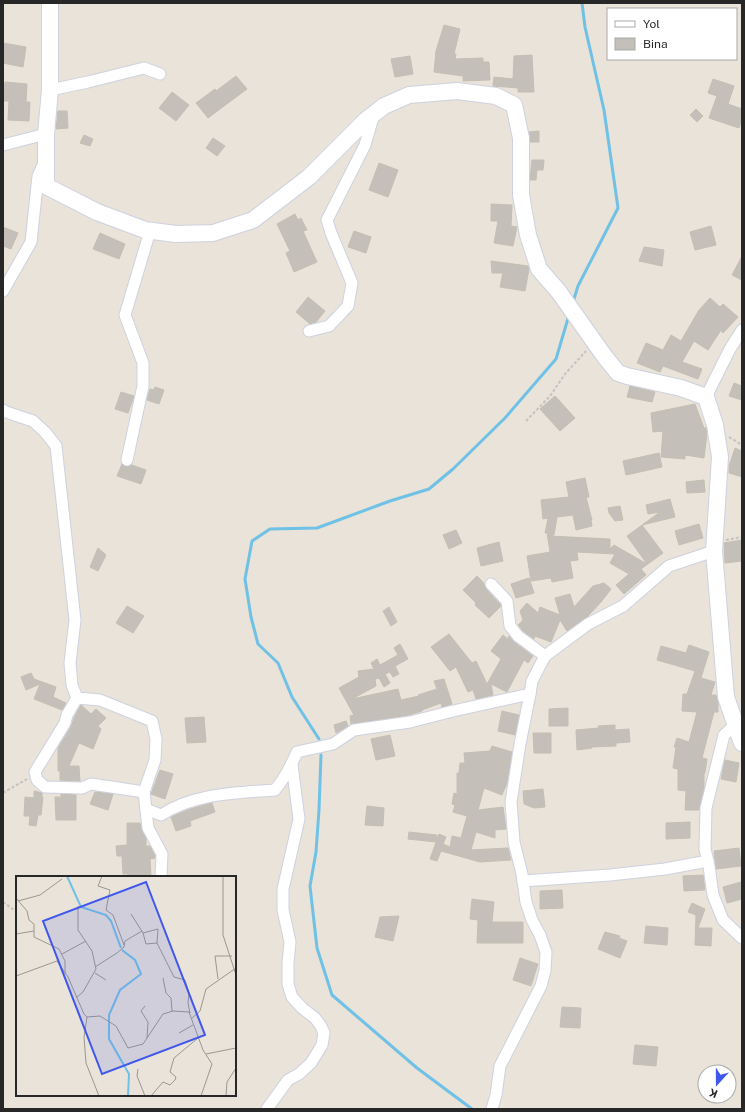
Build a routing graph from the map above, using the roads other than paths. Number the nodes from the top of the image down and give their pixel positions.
1 (50, 3) edge
2 (160, 74) dead end
3 (50, 90) junction
4 (374, 114) junction
5 (46, 134) junction
6 (3, 145) edge
7 (45, 161) junction
8 (150, 231) junction
9 (3, 291) edge
10 (742, 330) edge
11 (310, 331) dead end
12 (706, 397) junction
13 (3, 410) edge
14 (128, 460) dead end
15 (714, 551) junction
16 (491, 584) dead end
17 (545, 656) junction
18 (530, 694) junction
19 (77, 698) junction
20 (736, 724) junction
21 (742, 743) edge
22 (292, 765) junction
23 (144, 792) junction
24 (146, 809) junction
25 (708, 861) junction
26 (161, 876) edge
27 (523, 881) junction
28 (742, 938) edge
29 (267, 1109) edge
30 (492, 1109) edge

1 - 3 street
2 - 3 street
3 - 5 street
4 - 8 street
4 - 11 street
4 - 12 street
5 - 6 street
5 - 7 street
7 - 8 street
7 - 9 street
8 - 14 street
10 - 12 street
12 - 15 street
13 - 19 street
15 - 17 street
15 - 20 street
16 - 17 street
17 - 18 street
18 - 22 street
18 - 27 street
19 - 23 street
19 - 23 street
20 - 21 street
20 - 25 street
22 - 24 street
22 - 29 street
23 - 24 street
24 - 26 street
25 - 27 street
25 - 28 street
27 - 30 street

